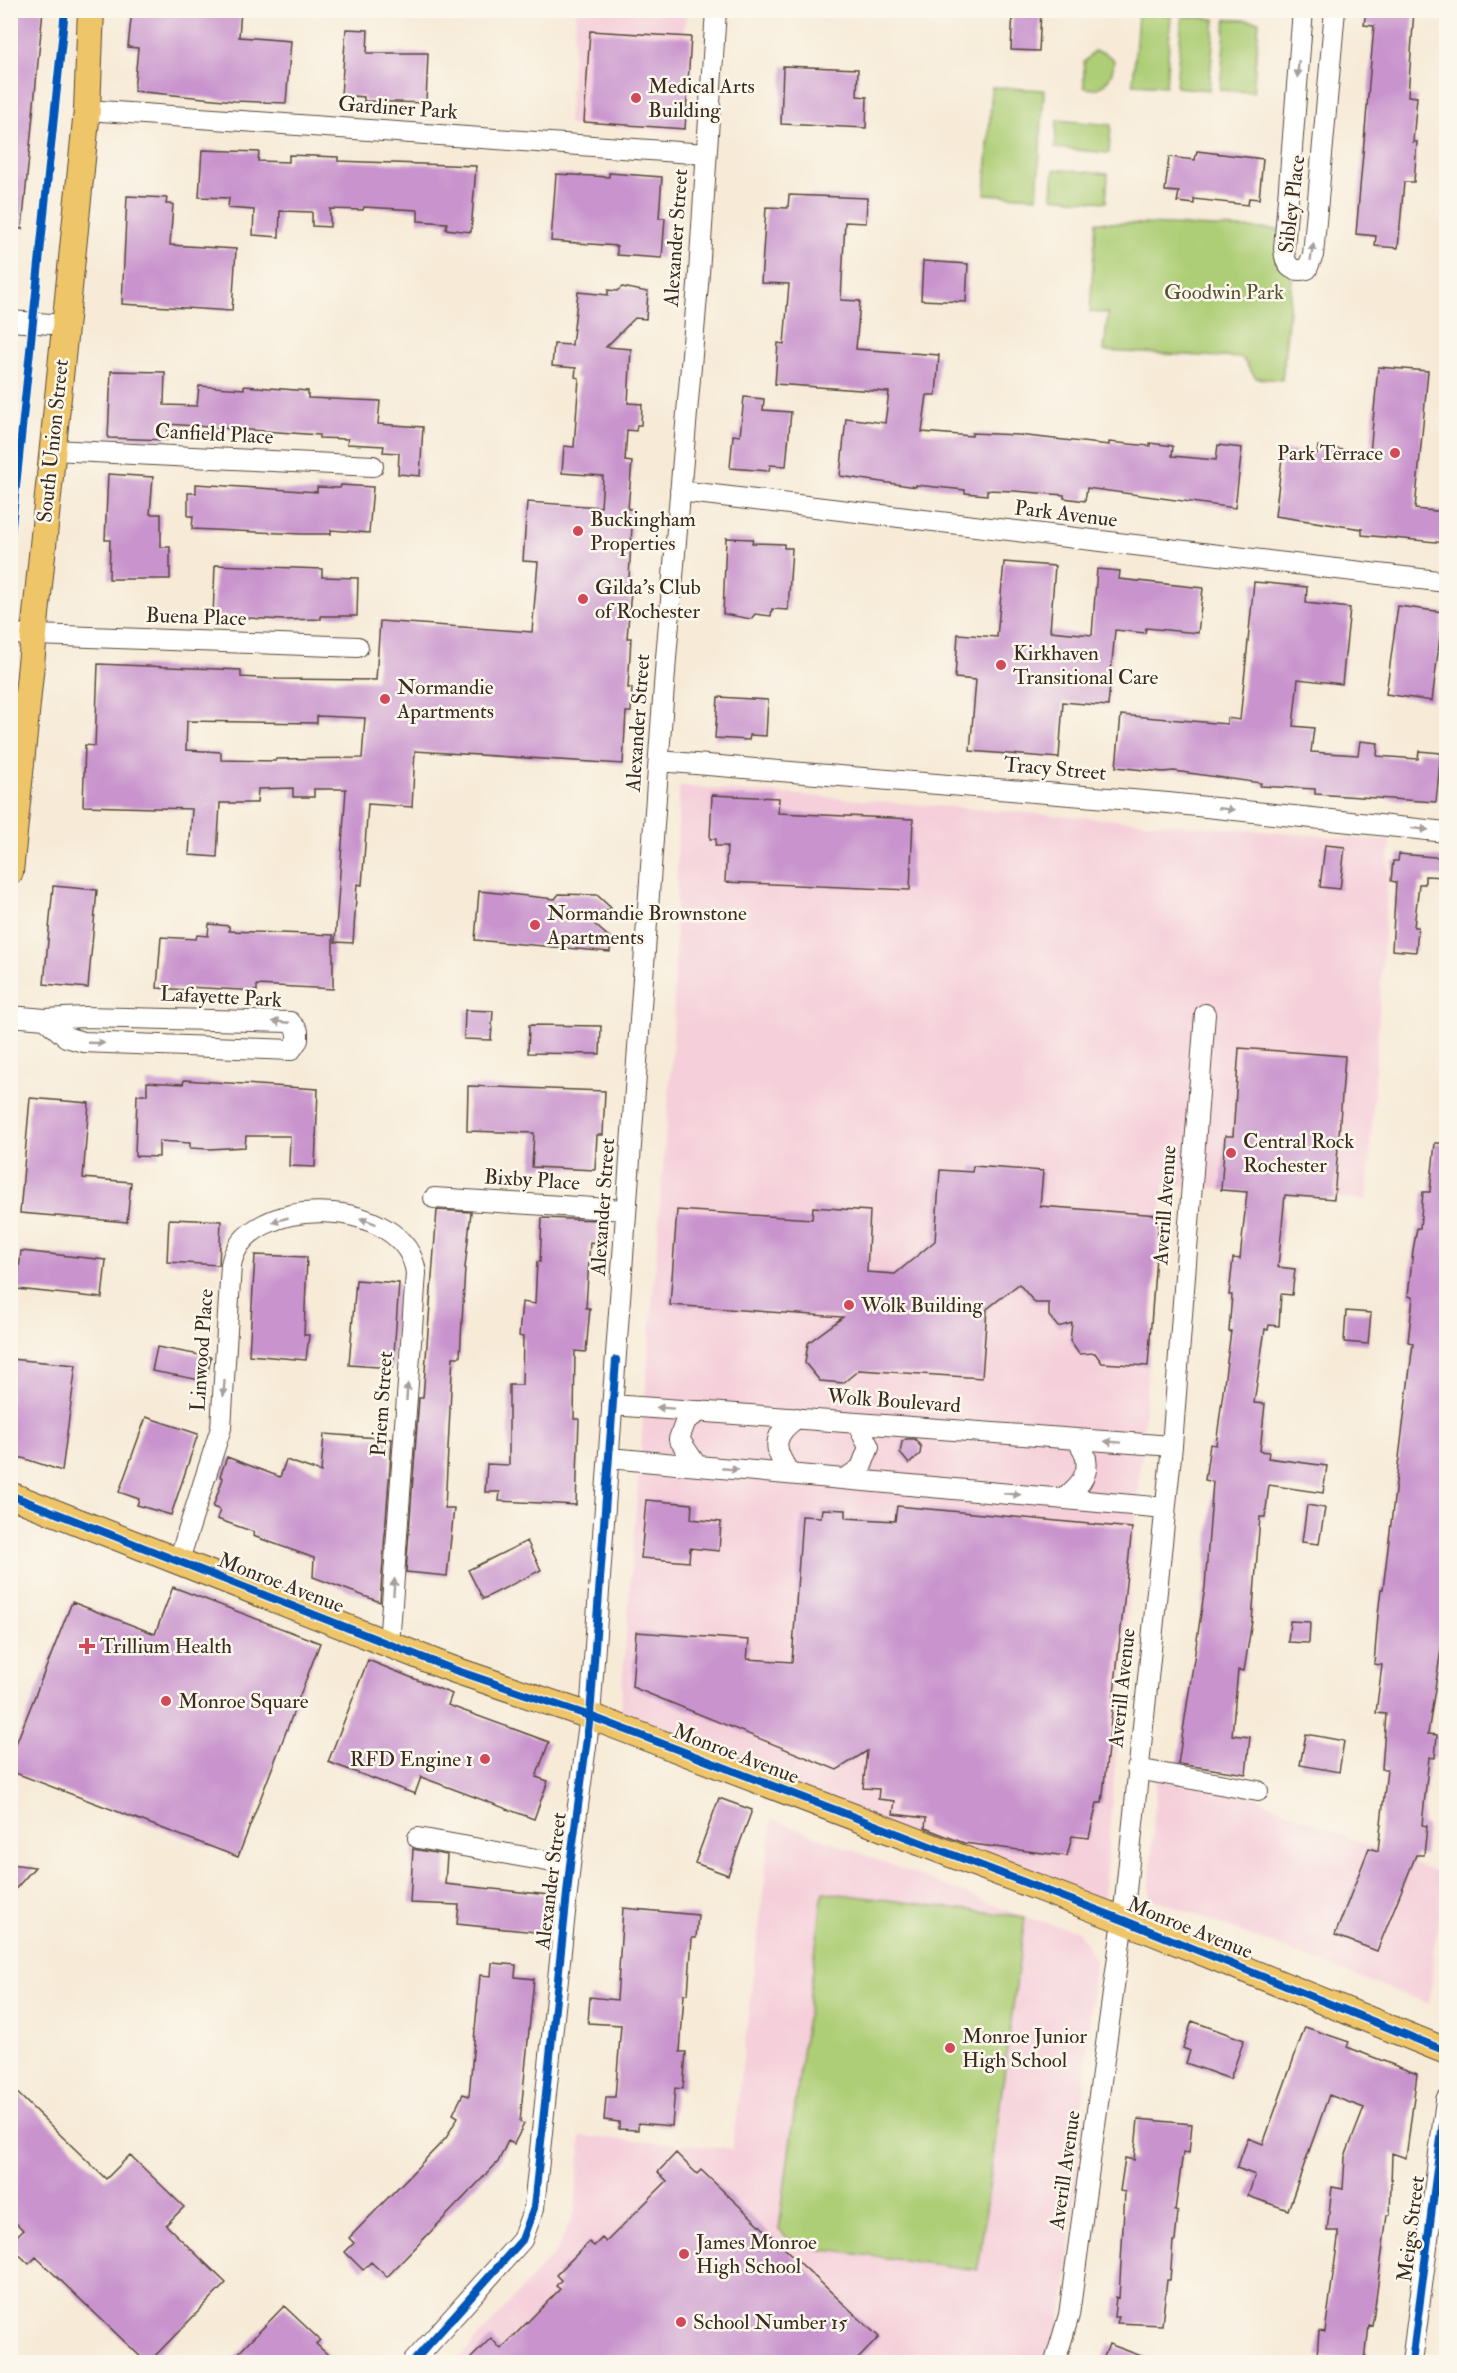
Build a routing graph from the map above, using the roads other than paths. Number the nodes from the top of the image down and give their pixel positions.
1 (91, 10) edge
2 (716, 10) edge
3 (1303, 10) edge
4 (1335, 10) edge
5 (87, 110) junction
6 (706, 154) junction
7 (10, 321) edge
8 (65, 325) junction
9 (53, 450) junction
10 (373, 466) dead end
11 (680, 491) junction
12 (1446, 582) edge
13 (21, 635) edge
14 (358, 647) dead end
15 (659, 761) junction
16 (1446, 832) edge
17 (10, 872) edge
18 (1204, 1014) dead end
19 (10, 1016) edge
20 (185, 1018) junction
21 (45, 1019) junction
22 (183, 1046) junction
23 (434, 1198) dead end
24 (626, 1210) junction
25 (338, 1214) joint
26 (612, 1404) junction
27 (701, 1411) junction
28 (797, 1418) junction
29 (857, 1423) junction
30 (1076, 1439) junction
31 (1172, 1446) junction
32 (609, 1458) junction
33 (697, 1466) junction
34 (790, 1474) junction
35 (845, 1479) junction
36 (10, 1495) edge
37 (1063, 1498) junction
38 (1165, 1508) junction
39 (178, 1563) junction
40 (389, 1645) junction
41 (590, 1716) junction
42 (1137, 1769) junction
43 (1258, 1791) dead end
44 (418, 1838) dead end
45 (570, 1865) junction
46 (1123, 1920) junction
47 (1446, 2051) edge
48 (1446, 2100) edge
49 (413, 2362) edge
50 (1055, 2362) edge
51 (1412, 2362) edge

1 - 5 main road, South Union Street
2 - 6 street, Alexander Street
3 -> 4 street, Sibley Place
5 - 6 street, Gardiner Park
5 - 8 main road, South Union Street
6 - 11 street, Alexander Street
7 - 8 street
8 - 9 main road, South Union Street
9 - 10 street, Canfield Place
9 - 13 main road, South Union Street
11 - 12 street, Park Avenue
11 - 15 street, Alexander Street
13 - 14 street, Buena Place
13 - 17 main road, South Union Street
15 -> 16 street, Tracy Street
15 - 24 street, Alexander Street
18 - 31 street, Averill Avenue
19 - 21 street
20 - 21 street, Lafayette Park
20 - 22 street
22 -> 20 street, Lafayette Park
21 -> 22 street, Lafayette Park
23 - 24 street, Bixby Place
24 - 26 street, Alexander Street
25 -> 39 street, Linwood Place
40 -> 25 street, Priem Street
27 -> 26 street, Wolk Boulevard
26 - 32 street, Alexander Street
27 - 28 street, Wolk Boulevard
27 - 33 street
28 - 29 street, Wolk Boulevard
28 - 34 street
29 - 30 street, Wolk Boulevard
29 - 35 street
31 -> 30 street, Wolk Boulevard
30 - 37 street
31 - 38 street, Averill Avenue
32 - 33 street
32 - 41 street, Alexander Street
33 -> 34 street
34 - 35 street
35 -> 37 street
36 - 39 main road, Monroe Avenue
37 - 38 street
38 - 42 street, Averill Avenue
39 - 40 main road, Monroe Avenue
40 - 41 main road, Monroe Avenue
41 - 45 street, Alexander Street
41 - 46 main road, Monroe Avenue
42 - 43 street
42 - 46 street, Averill Avenue
44 - 45 street
45 - 49 street, Alexander Street
46 - 47 main road, Monroe Avenue
46 - 50 street, Averill Avenue
48 - 51 street, Meigs Street

